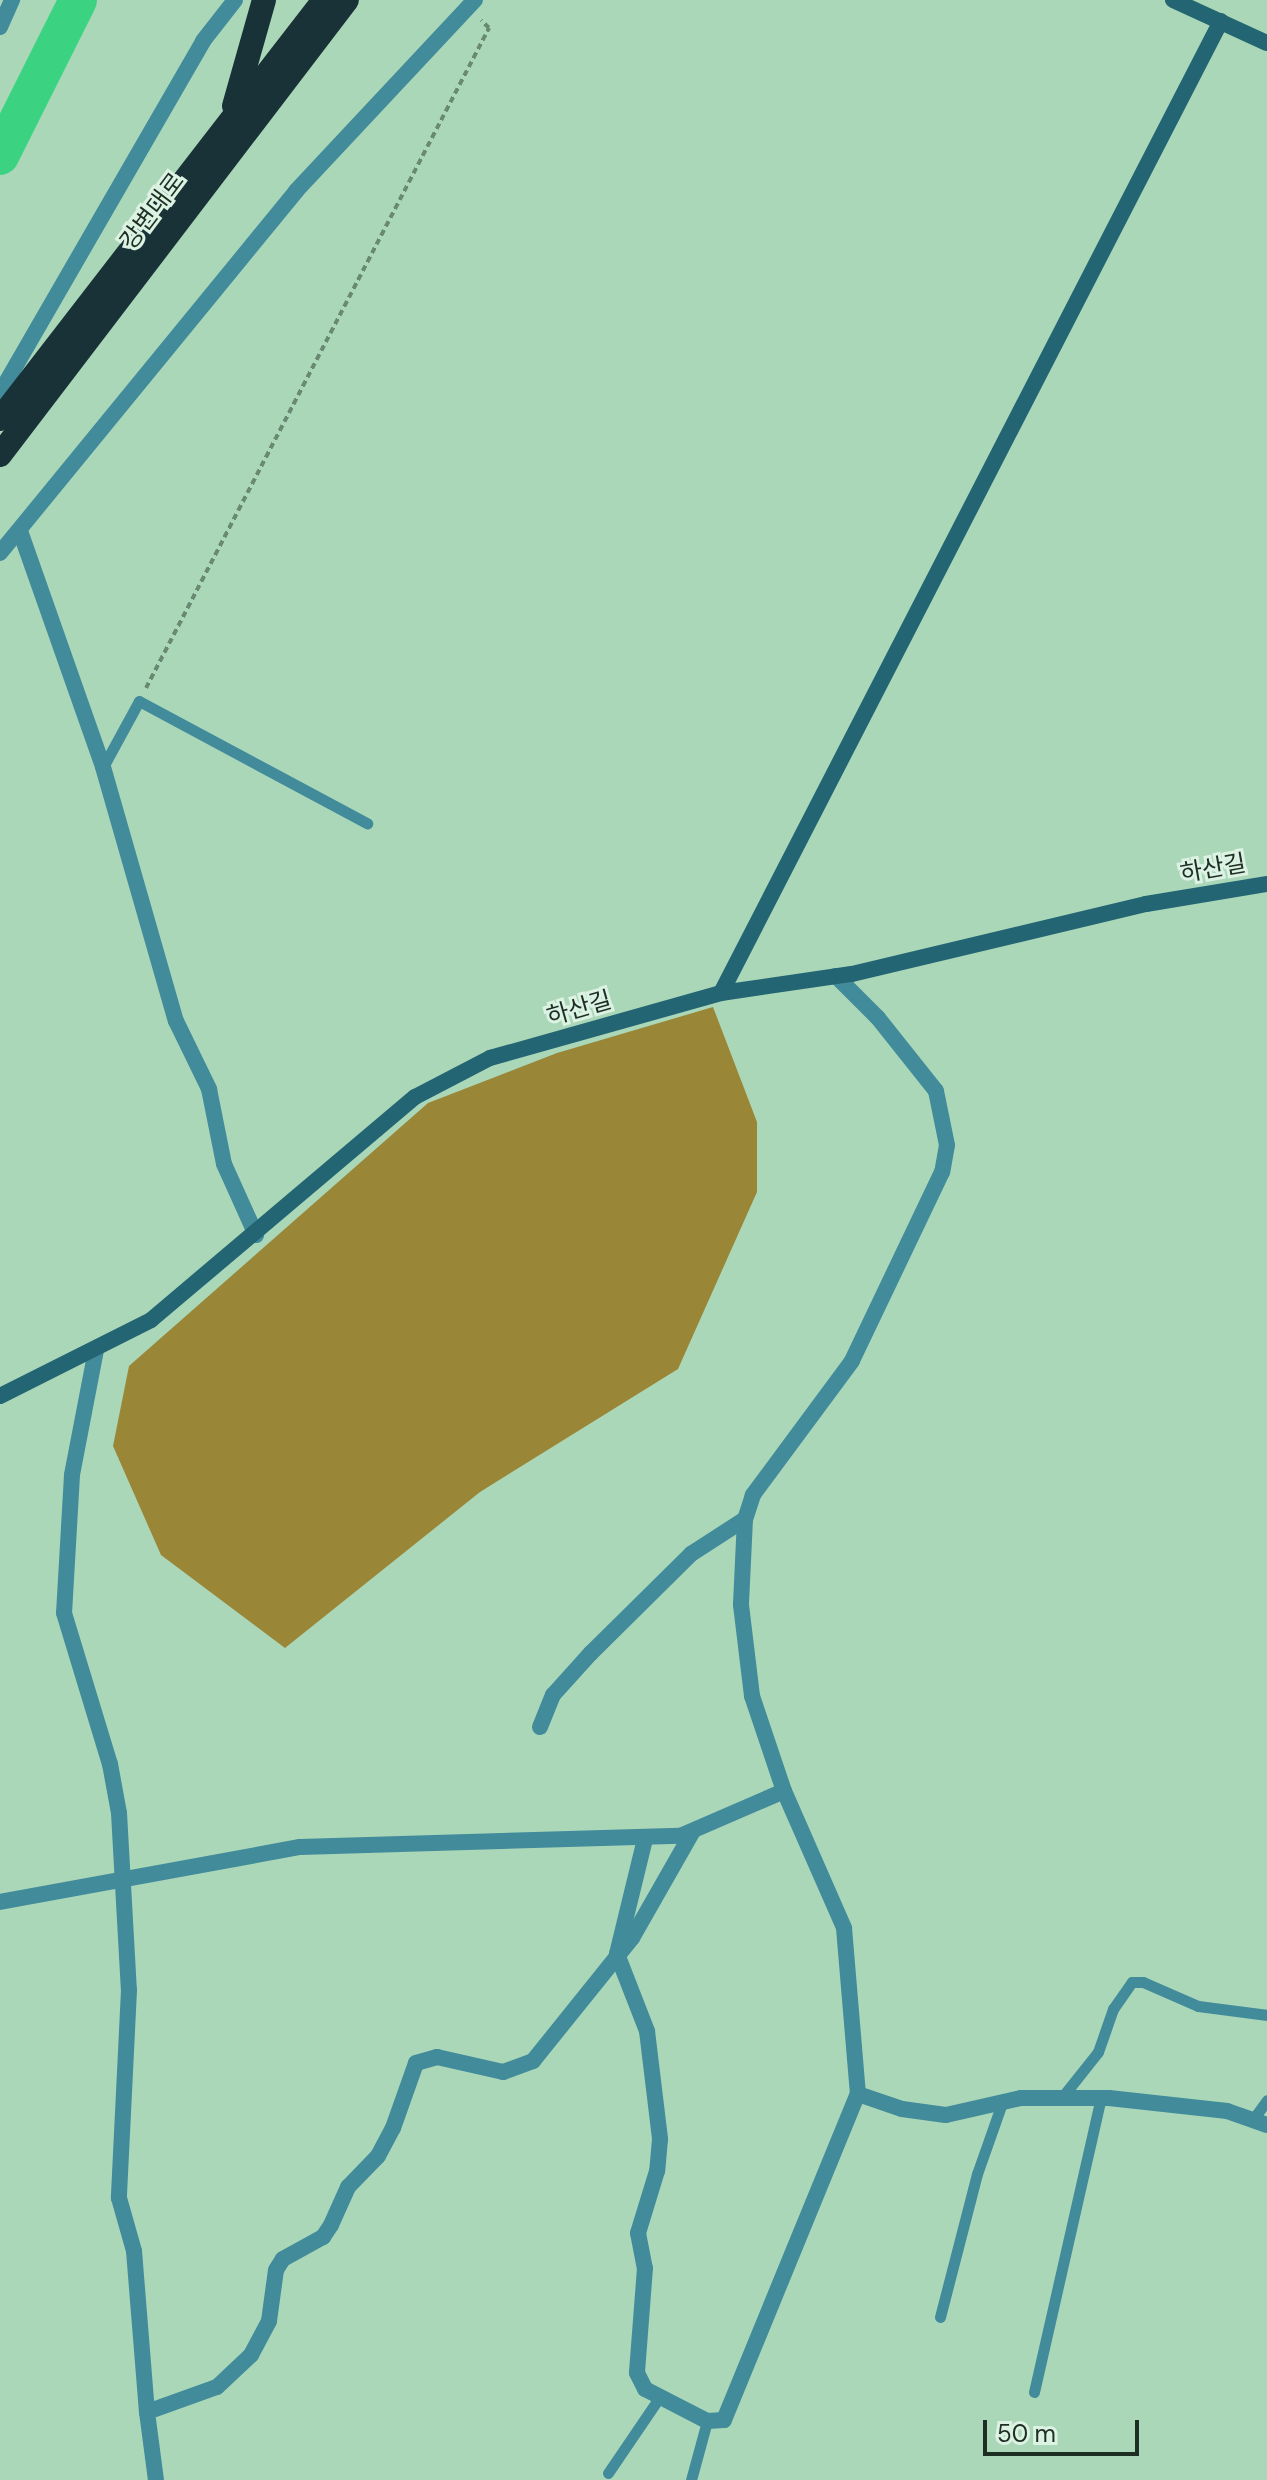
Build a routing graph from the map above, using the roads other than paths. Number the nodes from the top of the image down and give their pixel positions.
1 (12, 0) edge
2 (235, 0) edge
3 (264, 0) edge
4 (324, 0) edge
5 (347, 0) edge
6 (367, 0) edge
7 (1173, 0) edge
8 (472, 3) edge
9 (1221, 21) junction
10 (0, 27) edge
11 (1267, 43) edge
12 (283, 79) junction
13 (231, 116) junction
14 (0, 393) edge
15 (0, 419) edge
16 (0, 455) edge
17 (20, 531) junction
18 (0, 553) edge
19 (103, 767) junction
20 (367, 823) dead end
21 (1267, 884) edge
22 (836, 976) junction
23 (721, 993) junction
24 (256, 1235) junction
25 (96, 1350) junction
26 (0, 1396) edge
27 (745, 1519) junction
28 (540, 1727) dead end
29 (784, 1791) junction
30 (693, 1831) junction
31 (645, 1839) junction
32 (122, 1877) junction
33 (0, 1902) edge
34 (617, 1954) junction
35 (1267, 2015) edge
36 (858, 2094) junction
37 (1063, 2096) junction
38 (1101, 2097) junction
39 (1267, 2100) edge
40 (1002, 2103) junction
41 (1260, 2121) edge
42 (940, 2317) dead end
43 (1034, 2392) dead end
44 (659, 2398) junction
45 (147, 2412) junction
46 (707, 2421) junction
47 (608, 2473) dead end
48 (156, 2480) edge
49 (691, 2480) edge

1 - 10 street
2 - 14 street
3 - 13 highway
4 - 13 highway, 강변대로
5 - 12 highway, 강변대로
6 - 12 highway
7 - 9 street
8 - 17 street
9 - 11 street
9 - 23 street
12 - 16 highway, 강변대로
13 - 15 highway, 강변대로
17 - 18 street
17 - 19 street
19 - 20 lane
19 - 24 street
21 - 22 street, 하산길
22 - 23 street, 하산길
22 - 27 street
23 - 24 street, 하산길
24 - 25 street, 하산길
25 - 26 street, 하산길
25 - 32 street
27 - 28 street
27 - 29 street
29 - 30 street
29 - 36 street
30 - 31 street
30 - 34 street
31 - 32 street
31 - 34 street
32 - 33 street
32 - 45 street
34 - 44 street
34 - 45 street
35 - 37 lane
36 - 40 street
36 - 46 street
37 - 38 street
37 - 40 street
38 - 41 street
38 - 43 lane
39 - 41 lane
40 - 42 lane
44 - 46 street
44 - 47 lane
45 - 48 street
46 - 49 lane

